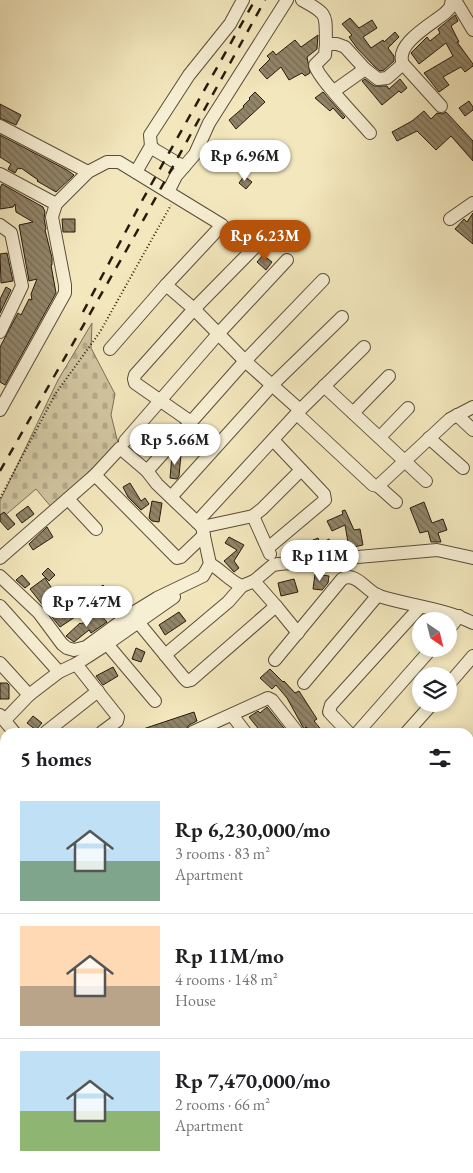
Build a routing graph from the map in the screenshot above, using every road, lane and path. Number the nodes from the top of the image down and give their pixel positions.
1 (243, 0) edge
2 (287, 0) edge
3 (302, 0) edge
4 (454, 0) edge
5 (473, 30) edge
6 (326, 44) junction
7 (403, 64) junction
8 (365, 69) junction
9 (334, 91) junction
10 (441, 106) dead end
11 (0, 126) edge
12 (370, 133) dead end
13 (143, 160) junction
14 (88, 172) junction
15 (0, 174) edge
16 (175, 184) junction
17 (473, 203) edge
18 (56, 204) junction
19 (450, 218) dead end
20 (0, 225) edge
21 (258, 244) dead end
22 (287, 260) dead end
23 (323, 280) dead end
24 (166, 285) junction
25 (194, 310) junction
26 (342, 317) dead end
27 (0, 332) edge
28 (218, 334) junction
29 (364, 347) dead end
30 (110, 349) dead end
31 (245, 361) junction
32 (388, 376) dead end
33 (272, 385) junction
34 (324, 386) junction
35 (2, 401) edge
36 (161, 401) junction
37 (473, 407) edge
38 (408, 408) dead end
39 (298, 412) junction
40 (353, 413) junction
41 (457, 415) junction
42 (191, 422) junction
43 (473, 430) edge
44 (380, 438) junction
45 (429, 438) junction
46 (125, 440) dead end
47 (273, 440) junction
48 (405, 461) junction
49 (463, 468) dead end
50 (301, 470) junction
51 (146, 471) junction
52 (95, 475) junction
53 (426, 481) dead end
54 (378, 486) junction
55 (171, 497) junction
56 (0, 498) edge
57 (68, 499) junction
58 (396, 502) dead end
59 (252, 516) junction
60 (201, 528) junction
61 (96, 529) dead end
62 (268, 548) junction
63 (0, 558) edge
64 (473, 558) edge
65 (210, 564) junction
66 (273, 565) junction
67 (0, 576) edge
68 (203, 576) junction
69 (248, 583) junction
70 (378, 595) junction
71 (0, 606) edge
72 (276, 606) junction
73 (420, 607) junction
74 (460, 616) junction
75 (458, 618) edge
76 (138, 622) junction
77 (473, 623) edge
78 (298, 633) junction
79 (107, 644) junction
80 (165, 655) junction
81 (473, 656) edge
82 (423, 658) edge
83 (275, 660) dead end
84 (0, 663) edge
85 (76, 664) junction
86 (60, 672) junction
87 (457, 675) edge
88 (304, 683) dead end
89 (98, 691) junction
90 (29, 695) junction
91 (155, 700) dead end
92 (425, 712) edge
93 (232, 715) junction
94 (2, 718) edge
95 (11, 728) edge
96 (51, 728) edge
97 (107, 728) edge
98 (204, 728) edge
99 (242, 728) edge
100 (294, 728) edge
101 (344, 728) edge
102 (362, 728) edge
103 (411, 728) edge

1 - 13 street
2 - 16 street
3 - 6 street
4 - 5 street
4 - 7 street
6 - 8 street
6 - 9 street
7 - 8 street
7 - 10 street
8 - 9 street
9 - 12 street
11 - 14 street
13 - 14 street
13 - 16 street
13 - 16 street
14 - 18 street
15 - 18 street
16 - 24 street
16 - 56 path
17 - 19 street
18 - 35 street
20 - 27 street
21 - 25 street
22 - 28 street
23 - 31 street
24 - 25 street
24 - 30 street
25 - 28 street
25 - 36 street
26 - 33 street
28 - 31 street
28 - 36 street
29 - 34 street
31 - 33 street
31 - 42 street
32 - 40 street
33 - 39 street
33 - 55 street
34 - 39 street
34 - 40 street
36 - 42 street
36 - 46 street
37 - 41 street
38 - 44 street
39 - 47 street
39 - 54 street
40 - 44 street
41 - 43 street
41 - 45 street
42 - 51 street
44 - 48 street
45 - 48 street
45 - 49 street
47 - 50 street
47 - 60 street
48 - 53 street
48 - 54 street
50 - 59 street
50 - 62 street
51 - 52 street
51 - 55 street
52 - 57 street
52 - 60 street
54 - 58 street
55 - 60 street
57 - 61 street
57 - 63 street
59 - 60 street
59 - 62 street
60 - 65 street
62 - 66 street
64 - 66 street
65 - 68 street
65 - 69 street
66 - 69 street
67 - 68 street
68 - 76 street
69 - 72 street
69 - 80 street
70 - 73 street
70 - 78 street
70 - 88 street
71 - 86 street
72 - 78 street
72 - 80 street
73 - 74 street
73 - 101 street
74 - 75 street
74 - 77 street
76 - 79 street
76 - 80 street
78 - 83 street
79 - 85 street
79 - 91 street
81 - 87 street
82 - 102 street
84 - 90 street
85 - 86 street
85 - 89 street
86 - 90 street
89 - 96 street
89 - 97 street
90 - 94 street
92 - 103 street
93 - 98 street
93 - 99 street
93 - 100 street
94 - 95 street

